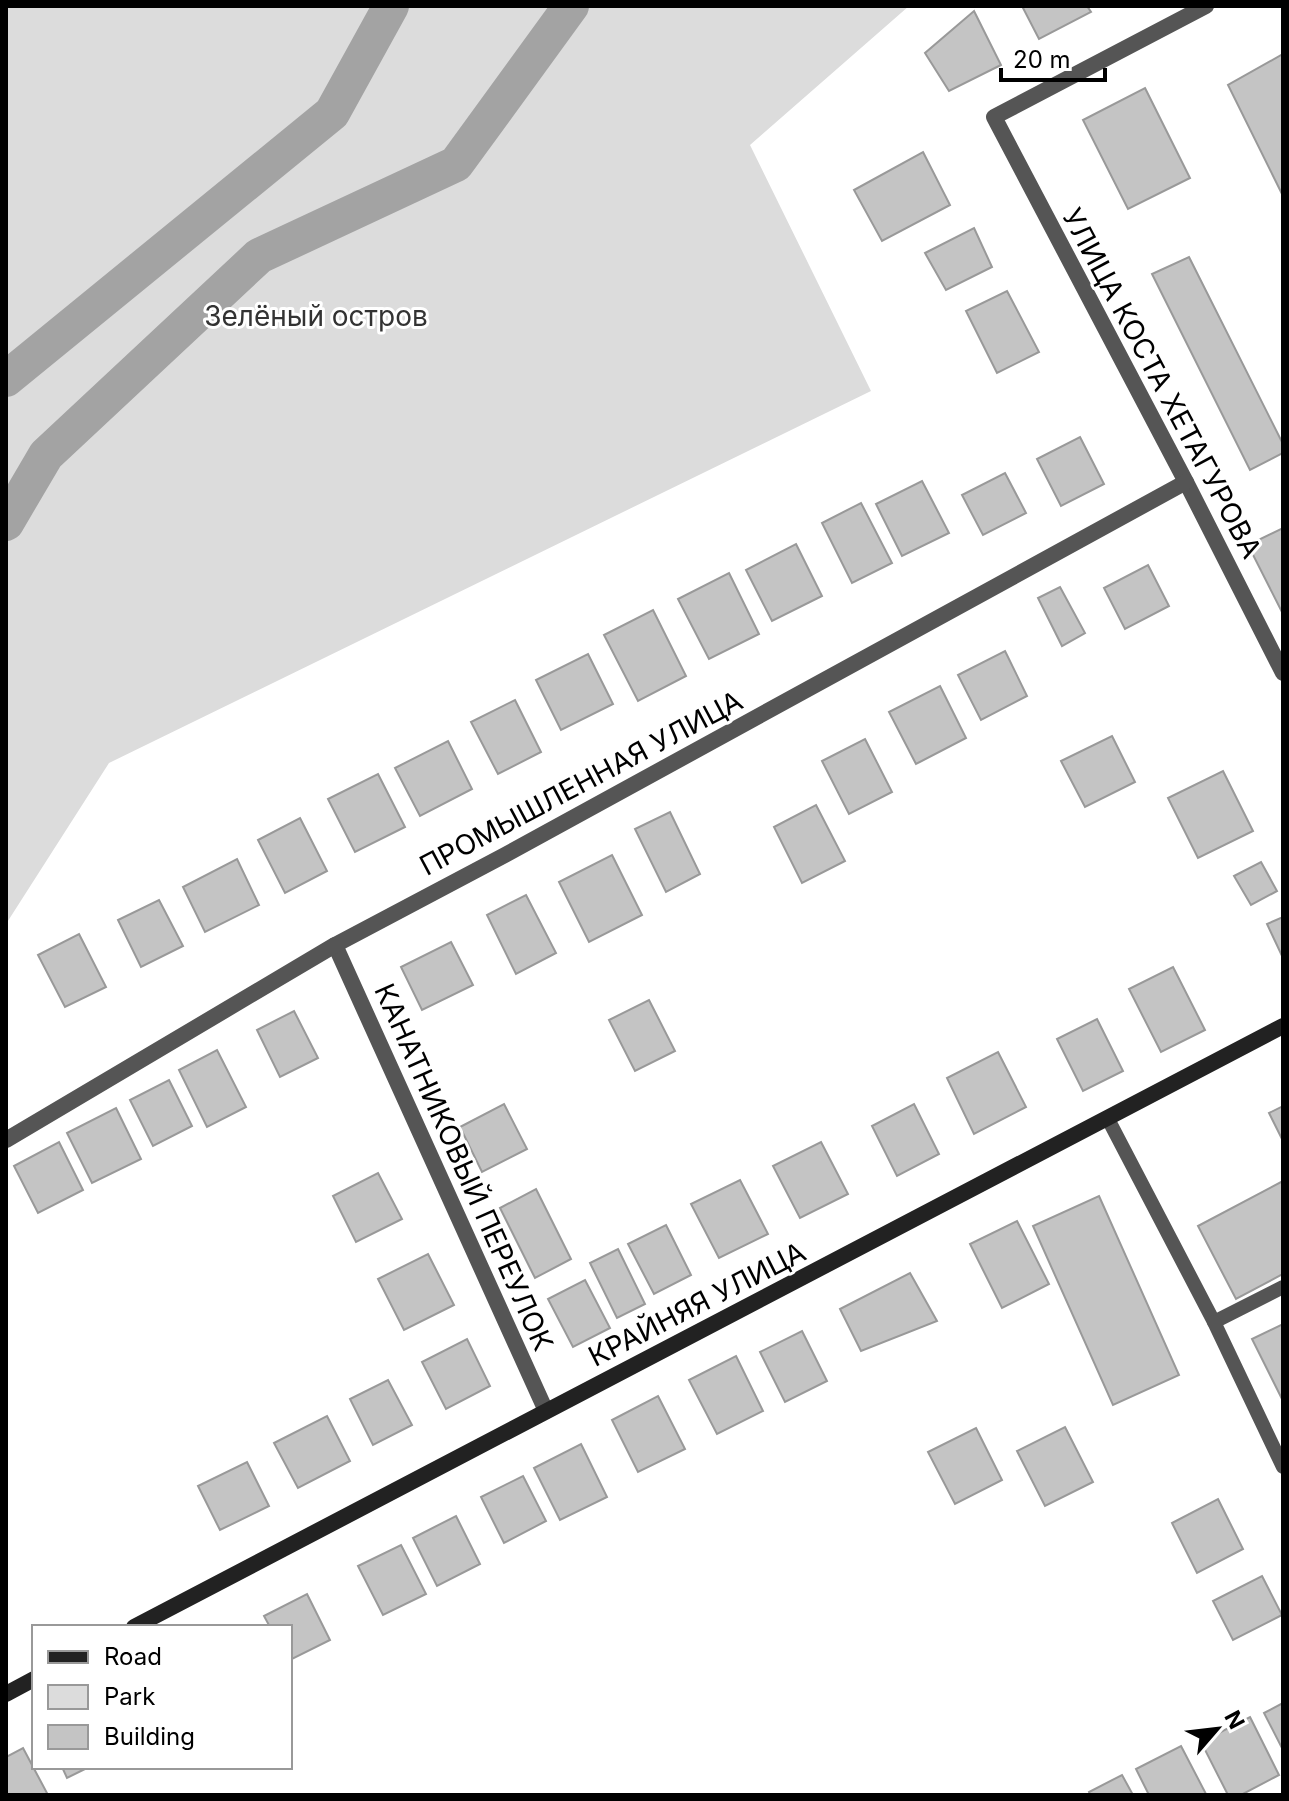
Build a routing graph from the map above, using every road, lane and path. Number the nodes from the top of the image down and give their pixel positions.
1 (1206, 6) edge
2 (1186, 482) junction
3 (1283, 673) edge
4 (335, 945) junction
5 (1283, 1026) edge
6 (1108, 1119) junction
7 (6, 1140) edge
8 (1283, 1287) edge
9 (1214, 1322) junction
10 (546, 1411) junction
11 (1283, 1467) edge
12 (138, 1625) edge
13 (32, 1680) edge
14 (6, 1694) edge

1 - 2 street, УЛИЦА КОСТА ХЕТАГУРОВА
2 - 3 street, УЛИЦА КОСТА ХЕТАГУРОВА
2 - 4 street, ПРОМЫШЛЕННАЯ УЛИЦА
4 - 7 street, ПРОМЫШЛЕННАЯ УЛИЦА
4 - 10 street, КАНАТНИКОВЫЙ ПЕРЕУЛОК
5 - 6 street, КРАЙНЯЯ УЛИЦА
6 - 9 lane
6 - 10 street, КРАЙНЯЯ УЛИЦА
8 - 9 lane
9 - 11 lane
10 - 12 street, КРАЙНЯЯ УЛИЦА
13 - 14 street

